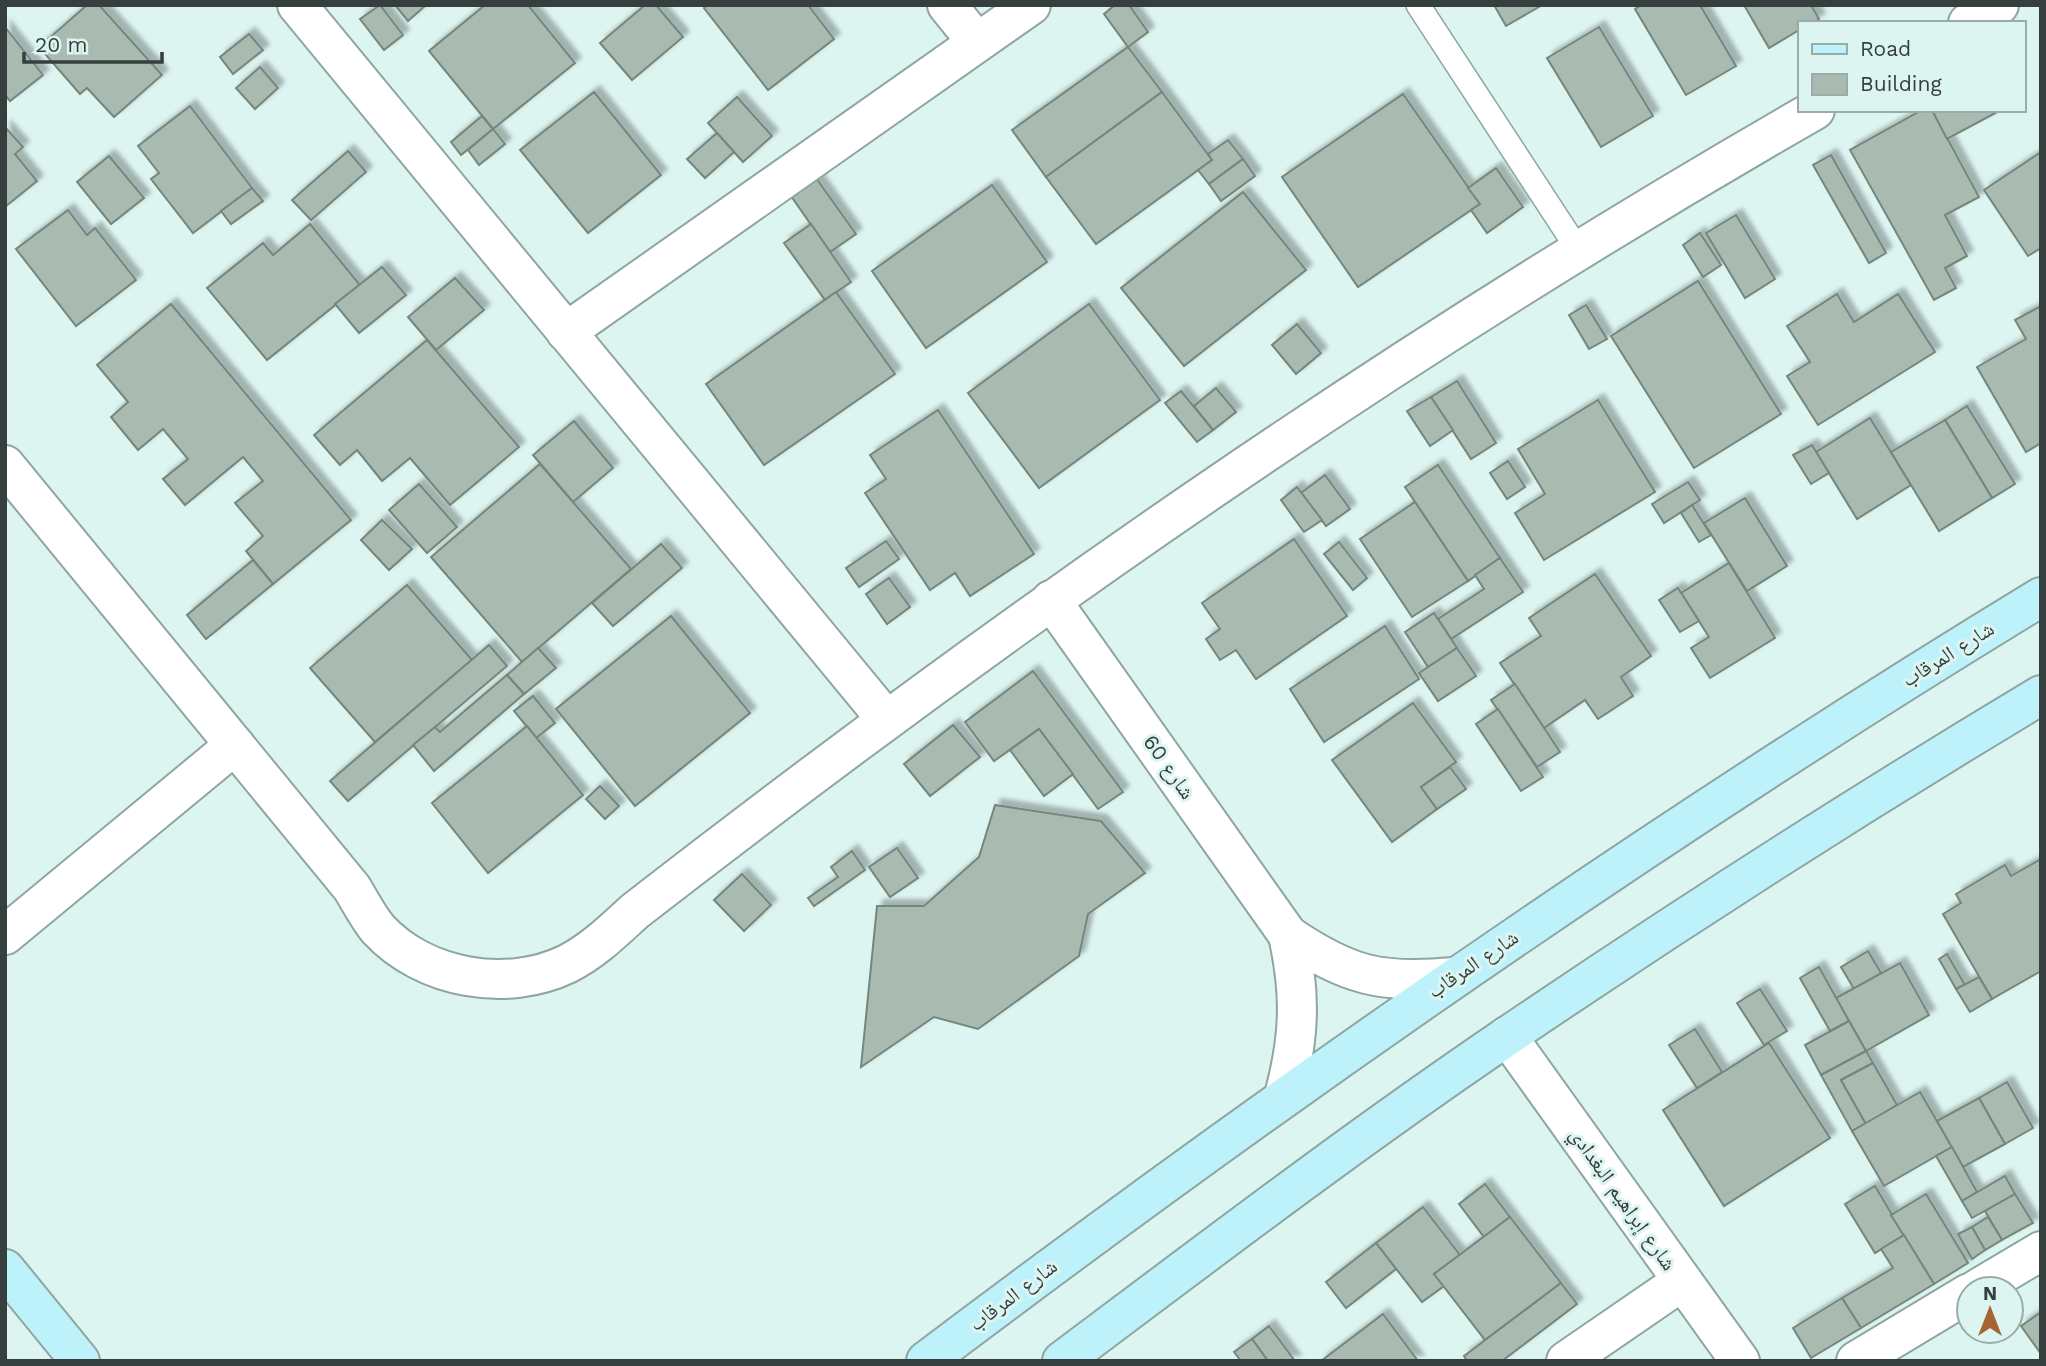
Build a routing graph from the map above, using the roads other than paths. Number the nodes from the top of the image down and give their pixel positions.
1 (297, 5) edge
2 (947, 5) edge
3 (1031, 5) edge
4 (1418, 5) edge
5 (1999, 5) edge
6 (1971, 21) edge
7 (976, 41) junction
8 (1812, 112) edge
9 (1579, 251) junction
10 (566, 332) junction
11 (5, 465) edge
12 (2041, 597) edge
13 (1051, 600) junction
14 (2041, 695) edge
15 (886, 719) junction
16 (236, 745) junction
17 (1288, 934) junction
18 (5, 935) edge
19 (1454, 976) junction
20 (1507, 1036) junction
21 (1284, 1096) junction
22 (2041, 1251) edge
23 (5, 1269) edge
24 (2000, 1275) edge
25 (1681, 1282) junction
26 (1955, 1301) edge
27 (80, 1361) edge
28 (926, 1361) edge
29 (1062, 1361) edge
30 (1566, 1361) edge
31 (1740, 1361) edge
32 (1856, 1361) edge

1 - 10 street
2 - 7 street
3 - 7 street
4 - 9 lane
5 - 6 street
7 - 10 street
8 - 9 street
9 - 13 street
10 - 15 street
11 - 16 street
12 - 19 main road, شارع المرقاب
13 - 15 street
13 - 17 street, شارع 60
14 - 20 main road
15 - 16 street
16 - 18 street
17 - 19 street, شارع 60
17 - 21 street, شارع 60
19 - 21 main road, شارع المرقاب
20 - 25 street, شارع إبراهيم البغدادي
20 - 29 main road
21 - 28 main road, شارع المرقاب
22 - 24 street
23 - 27 main road
25 - 30 street
25 - 31 street, شارع إبراهيم البغدادي
26 - 32 street

